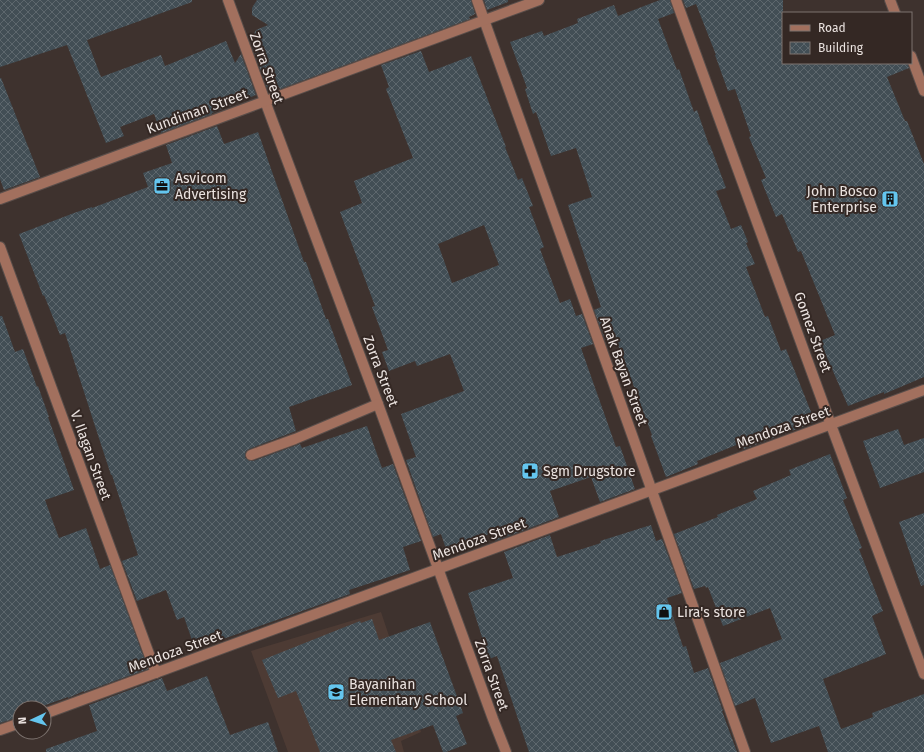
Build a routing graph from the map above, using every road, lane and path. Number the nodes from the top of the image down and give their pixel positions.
1 (228, 0) edge
2 (477, 0) edge
3 (539, 0) edge
4 (676, 0) edge
5 (890, 0) edge
6 (895, 12) edge
7 (484, 20) junction
8 (912, 59) edge
9 (924, 91) edge
10 (264, 101) junction
11 (0, 199) edge
12 (0, 247) edge
13 (924, 390) edge
14 (378, 404) junction
15 (831, 425) junction
16 (251, 455) dead end
17 (652, 490) junction
18 (439, 569) junction
19 (156, 673) junction
20 (924, 674) edge
21 (52, 711) edge
22 (12, 726) edge
23 (0, 730) edge
24 (506, 752) edge
25 (745, 752) edge

1 - 10 street, Zorra Street
2 - 7 street, Anak Bayan Street
3 - 7 street, Kundiman Street
4 - 15 street, Gomez Street
5 - 6 street
7 - 10 street, Kundiman Street
7 - 17 street, Anak Bayan Street
8 - 9 street
10 - 11 street, Kundiman Street
10 - 14 street, Zorra Street
12 - 19 street, V. Ilagan Street
13 - 15 street, Mendoza Street
14 - 16 street
14 - 18 street, Zorra Street
15 - 17 street, Mendoza Street
15 - 20 street, Gomez Street
17 - 18 street, Mendoza Street
17 - 25 street, Anak Bayan Street
18 - 19 street, Mendoza Street
18 - 24 street, Zorra Street
19 - 21 street, Mendoza Street
22 - 23 street

